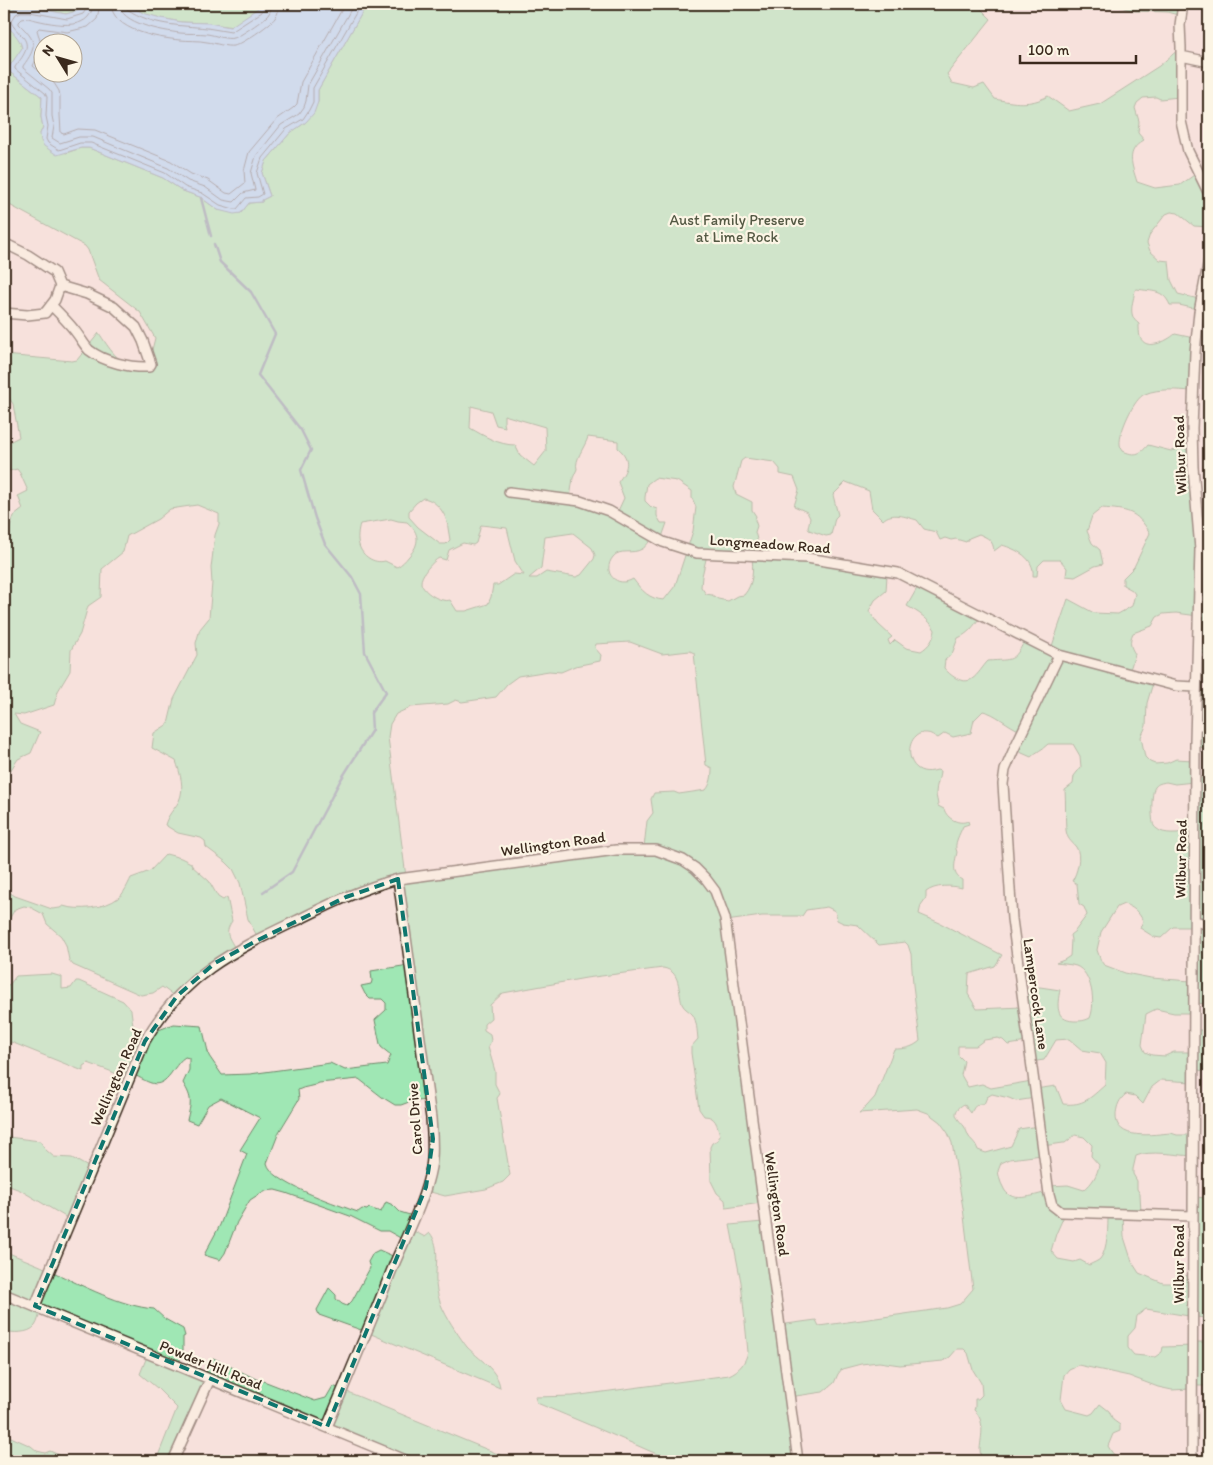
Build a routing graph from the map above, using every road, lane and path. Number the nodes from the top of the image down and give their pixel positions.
1 (1183, 4) edge
2 (1181, 56) junction
3 (1209, 62) edge
4 (1209, 194) edge
5 (4, 243) edge
6 (1209, 259) edge
7 (60, 286) junction
8 (50, 305) junction
9 (4, 313) edge
10 (509, 492) dead end
11 (1059, 655) junction
12 (1196, 687) junction
13 (1196, 725) junction
14 (1209, 725) edge
15 (398, 879) junction
16 (1195, 921) junction
17 (1209, 925) edge
18 (1193, 1216) junction
19 (4, 1294) edge
20 (35, 1306) junction
21 (210, 1379) junction
22 (327, 1427) junction
23 (173, 1461) edge
24 (408, 1461) edge
25 (798, 1461) edge
26 (1192, 1461) edge

1 - 2 street
2 - 3 street
2 - 4 street
5 - 7 street
6 - 12 street, Wilbur Road
7 - 8 street
7 - 8 street
8 - 9 street
10 - 11 street, Longmeadow Road
11 - 12 street, Longmeadow Road
11 - 18 street, Lampercock Lane
12 - 13 street, Wilbur Road
13 - 14 street
13 - 16 street, Wilbur Road
15 - 20 street, Wellington Road
15 - 22 street, Carol Drive
15 - 25 street, Wellington Road
16 - 17 street
16 - 18 street, Wilbur Road
18 - 26 street, Wilbur Road
19 - 20 street, Powder Hill Road
20 - 21 street, Powder Hill Road
21 - 22 street, Powder Hill Road
21 - 23 street
22 - 24 street, Powder Hill Road

